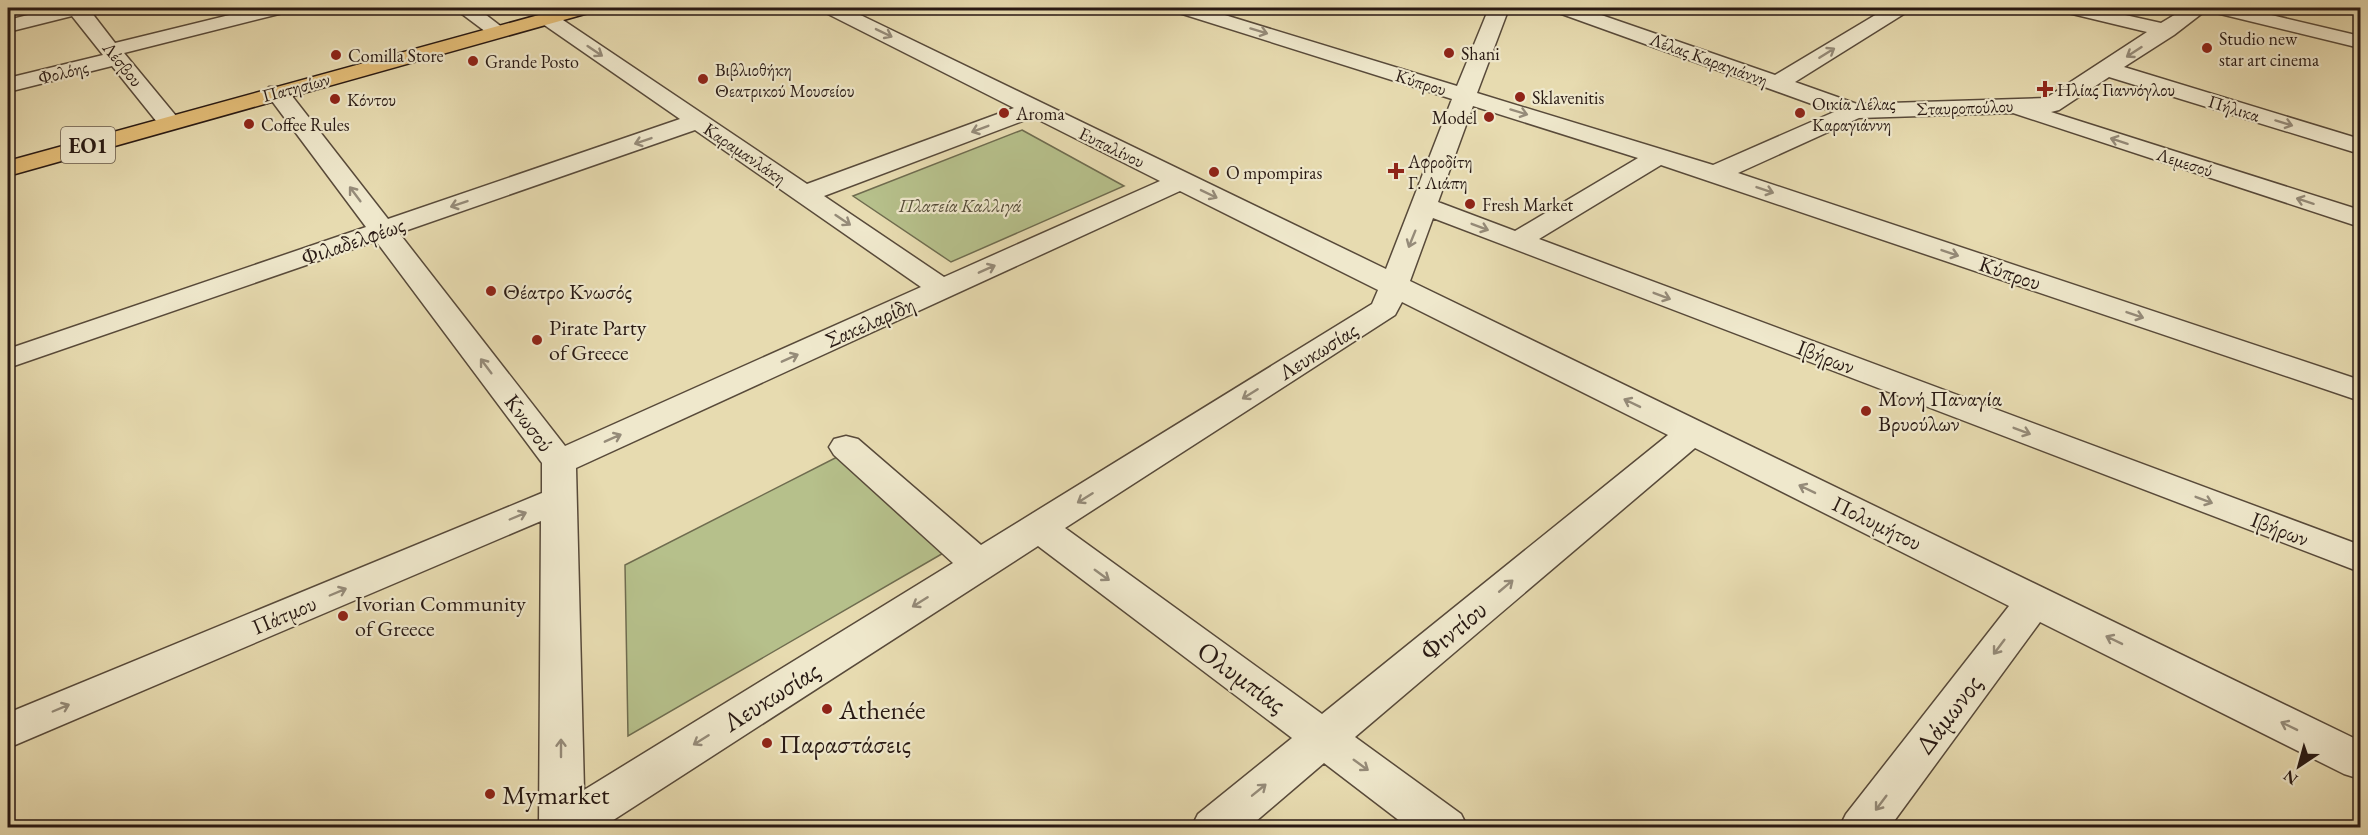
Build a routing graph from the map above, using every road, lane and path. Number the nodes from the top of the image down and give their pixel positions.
1 (76, 8) edge
2 (280, 8) edge
3 (464, 8) edge
4 (585, 8) edge
5 (831, 8) edge
6 (1183, 8) edge
7 (1499, 8) edge
8 (1563, 8) edge
9 (1613, 8) edge
10 (1900, 8) edge
11 (2071, 8) edge
12 (2199, 8) edge
13 (2219, 8) edge
14 (547, 18) junction
15 (1593, 18) junction
16 (8, 26) edge
17 (497, 31) junction
18 (2167, 31) junction
19 (2361, 42) edge
20 (115, 54) junction
21 (2108, 69) junction
22 (1778, 83) junction
23 (8, 85) edge
24 (277, 92) junction
25 (1463, 95) junction
26 (2009, 106) junction
27 (1035, 108) junction
28 (1855, 111) junction
29 (698, 121) junction
30 (169, 122) junction
31 (2361, 147) edge
32 (1658, 156) junction
33 (8, 169) edge
34 (1715, 174) junction
35 (1181, 181) junction
36 (805, 194) junction
37 (1425, 206) junction
38 (2361, 219) edge
39 (383, 231) junction
40 (1517, 241) junction
41 (1394, 286) junction
42 (943, 289) junction
43 (8, 359) edge
44 (2361, 391) edge
45 (1692, 433) junction
46 (846, 447) dead end
47 (559, 481) junction
48 (1038, 527) junction
49 (2361, 559) edge
50 (979, 565) junction
51 (2034, 601) junction
52 (8, 731) edge
53 (1323, 737) junction
54 (2361, 761) edge
55 (562, 828) edge
56 (1214, 828) edge
57 (1445, 828) edge
58 (1862, 828) edge

1 - 16 street
1 - 20 street, Λέσβου
2 - 20 street, Φολόης
3 - 17 street
4 - 14 main road, Πατησίων / ΕΟ1
5 -> 27 street, Ευπαλίνου
6 -> 25 street, Κύπρου
7 - 25 street, Λευκωσίας
8 - 15 street, Λέλας Καραγιάννη
9 - 15 street
22 -> 10 street
11 - 18 street
12 - 18 street, Σταυροπούλου
13 - 19 street
14 - 17 main road, Πατησίων / ΕΟ1
14 -> 29 street, Καραμανλάκη
15 - 22 street, Λέλας Καραγιάννη
17 - 24 main road, Πατησίων / ΕΟ1
18 -> 21 street, Σταυροπούλου
20 - 23 street, Φολόης
20 - 30 street, Λέσβου
21 - 26 street, Σταυροπούλου
21 -> 31 street, Πήλικα
22 - 28 street, Λέλας Καραγιάννη
24 - 30 main road, Πατησίων / ΕΟ1
39 -> 24 street, Κνωσού
25 -> 32 street, Κύπρου
25 - 37 street, Λευκωσίας
26 - 28 street, Σταυροπούλου
38 -> 26 street, Λεμεσού
27 - 35 street, Ευπαλίνου
27 -> 36 street
28 - 34 street, Σταυροπούλου
29 - 36 street, Καραμανλάκη
29 -> 39 street, Φιλαδελφέως
30 - 33 main road, Πατησίων / ΕΟ1
32 - 34 street, Κύπρου
32 - 40 street
34 -> 44 street, Κύπρου
35 -> 41 street, Ευπαλίνου
42 -> 35 street, Σακελαρίδη
36 -> 42 street, Καραμανλάκη
37 -> 40 street, Ιβήρων
37 -> 41 street, Λευκωσίας
39 - 43 street, Φιλαδελφέως
47 -> 39 street, Κνωσού
40 -> 49 street, Ιβήρων
45 -> 41 street, Πολυμήτου
41 -> 48 street, Λευκωσίας
47 -> 42 street, Σακελαρίδη
51 -> 45 street, Πολυμήτου
53 -> 45 street, Φιντίου
46 - 50 street
52 -> 47 street, Πάτμου
55 -> 47 street
48 - 50 street, Λευκωσίας
48 -> 53 street, Ολυμπίας
50 -> 55 street, Λευκωσίας
54 -> 51 street, Πολυμήτου
51 -> 58 street, Δάμωνος
56 -> 53 street, Φιντίου
53 -> 57 street, Ολυμπίας

